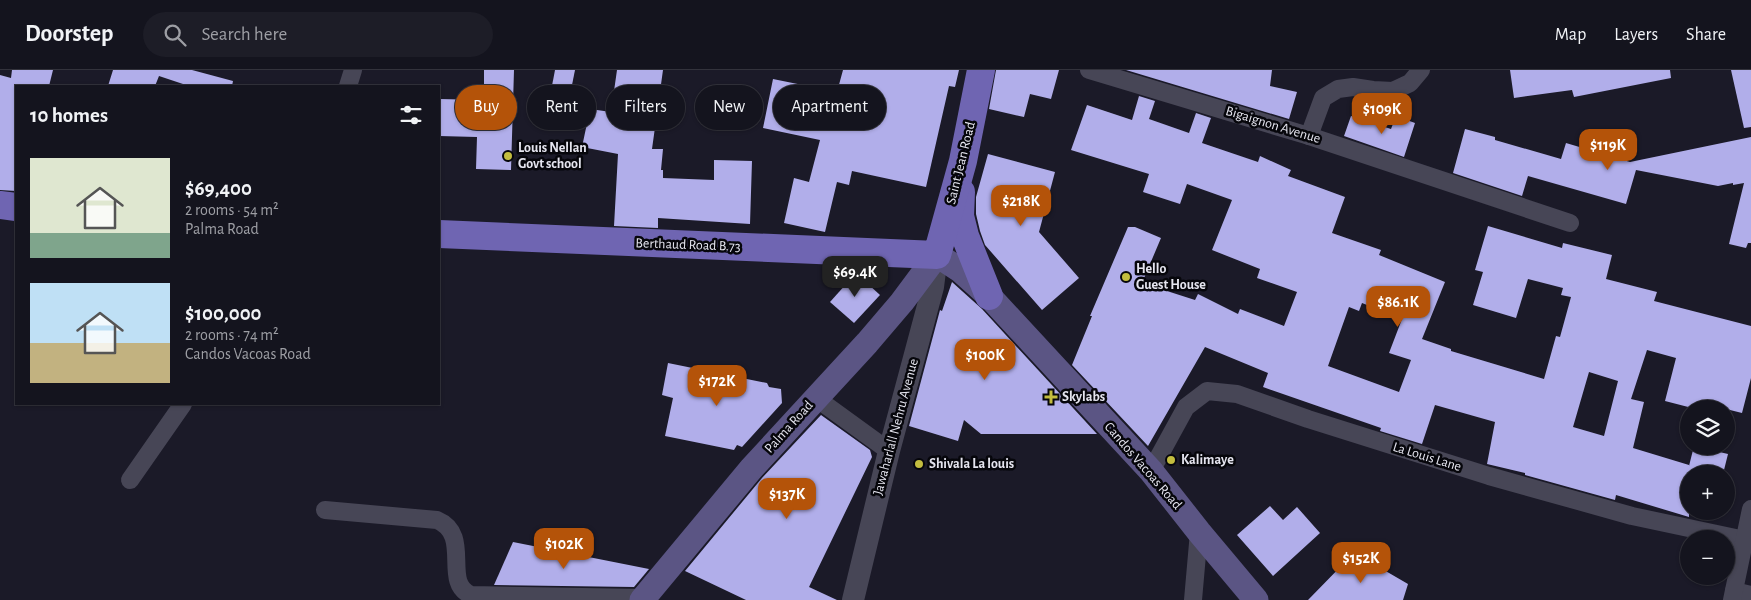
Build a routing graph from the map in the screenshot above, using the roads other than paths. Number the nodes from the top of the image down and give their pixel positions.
1 (353, 70) edge
2 (981, 70) edge
3 (1089, 70) edge
4 (1421, 70) edge
5 (348, 85) edge
6 (1310, 136) junction
7 (963, 161) junction
8 (0, 205) edge
9 (15, 207) edge
10 (1570, 223) dead end
11 (440, 234) edge
12 (937, 254) junction
13 (989, 296) junction
14 (816, 398) junction
15 (182, 405) edge
16 (890, 451) junction
17 (1151, 471) junction
18 (130, 480) dead end
19 (1751, 509) edge
20 (325, 510) dead end
21 (1199, 532) junction
22 (1745, 540) junction
23 (1739, 595) edge
24 (643, 599) edge
25 (853, 600) edge
26 (1192, 600) edge
27 (1256, 600) edge

1 - 5 street
2 - 7 main road, Saint Jean Road
3 - 6 street, Bigaignon Avenue
4 - 6 street
6 - 10 street, Bigaignon Avenue
7 - 12 main road, Saint Jean Road
7 - 13 main road
8 - 9 main road
11 - 12 main road, Berthaud Road B.73
12 - 13 main road, Candos Vacoas Road
12 - 14 main road, Palma Road
12 - 16 street, Jawaharlall Nehru Avenue
13 - 17 main road, Candos Vacoas Road
14 - 16 street
14 - 24 main road, Palma Road
15 - 18 street
16 - 25 street, Jawaharlall Nehru Avenue
17 - 21 main road, Candos Vacoas Road
17 - 22 street, La Louis Lane
19 - 22 street
20 - 24 street
21 - 26 street
21 - 27 main road, Candos Vacoas Road
22 - 23 street

